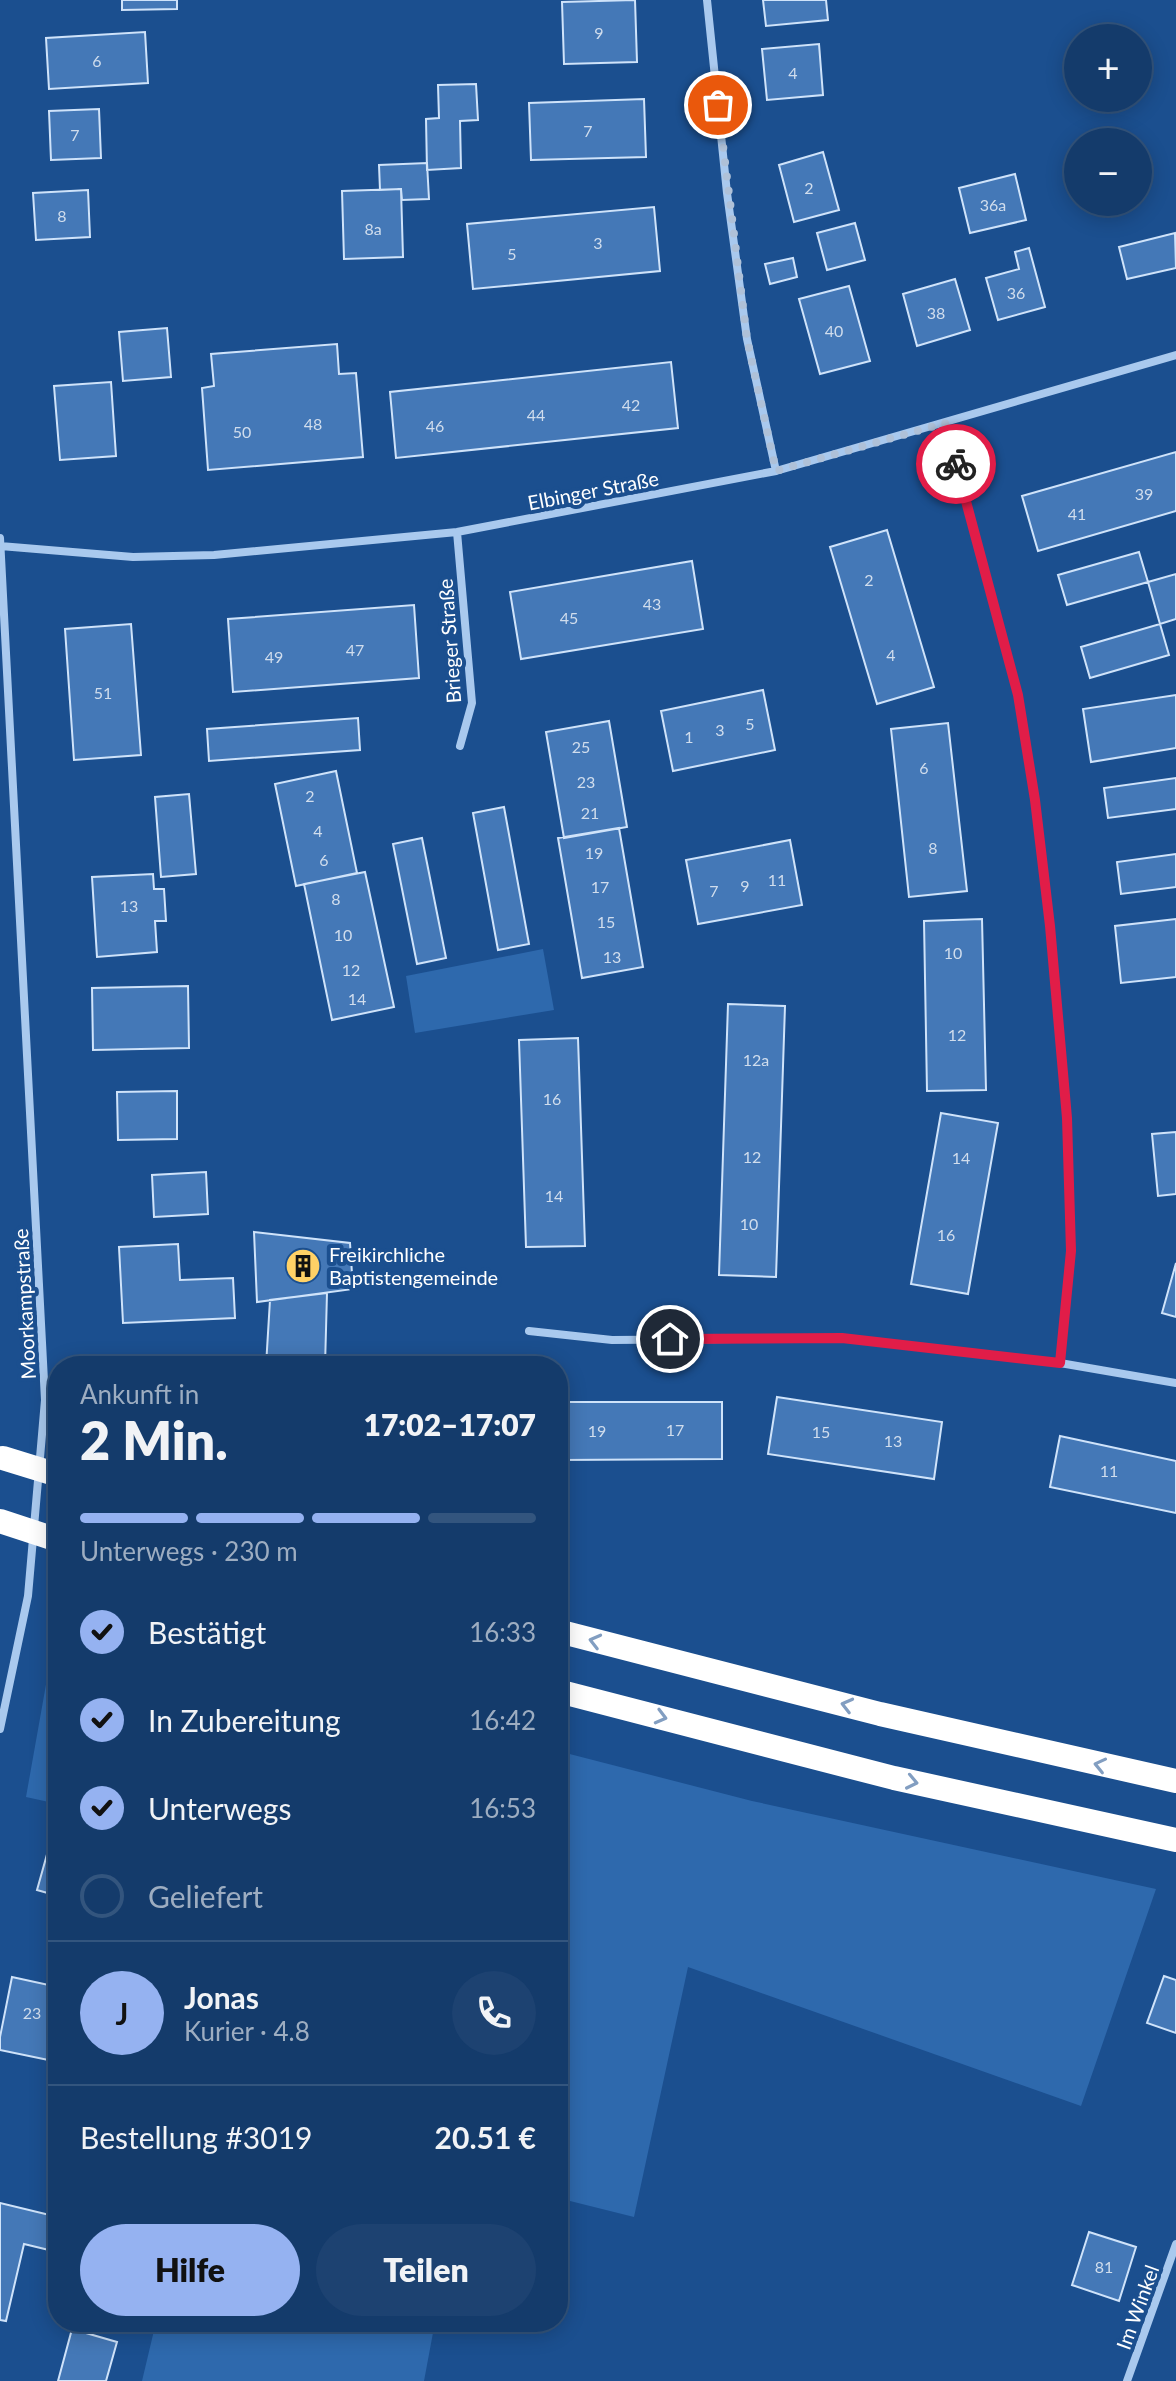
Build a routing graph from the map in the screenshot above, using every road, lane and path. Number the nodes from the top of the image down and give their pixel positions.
1 (707, 0) edge
2 (1176, 355) edge
3 (945, 423) junction
4 (776, 471) junction
5 (457, 532) junction
6 (0, 538) edge
7 (0, 546) edge
8 (460, 746) dead end
9 (529, 1331) dead end
10 (1060, 1363) junction
11 (1176, 1383) edge
12 (2, 1457) edge
13 (48, 1472) edge
14 (0, 1521) edge
15 (48, 1537) edge
16 (568, 1634) edge
17 (568, 1694) edge
18 (0, 1729) edge
19 (1176, 1781) edge
20 (1176, 1840) edge
21 (1176, 2244) edge
22 (1127, 2381) edge

1 - 4 street
2 - 3 street, Elbinger Straße
3 - 4 street, Elbinger Straße
3 - 10 street
4 - 5 street, Elbinger Straße
5 - 7 street, Elbinger Straße
5 - 8 street, Brieger Straße
6 - 7 street, Moorkampstraße
7 - 18 street, Moorkampstraße
9 - 10 street
10 - 11 street
12 - 13 highway, bridge
14 - 15 highway, bridge
19 -> 16 highway
17 -> 20 highway
21 - 22 street, Im Winkel

